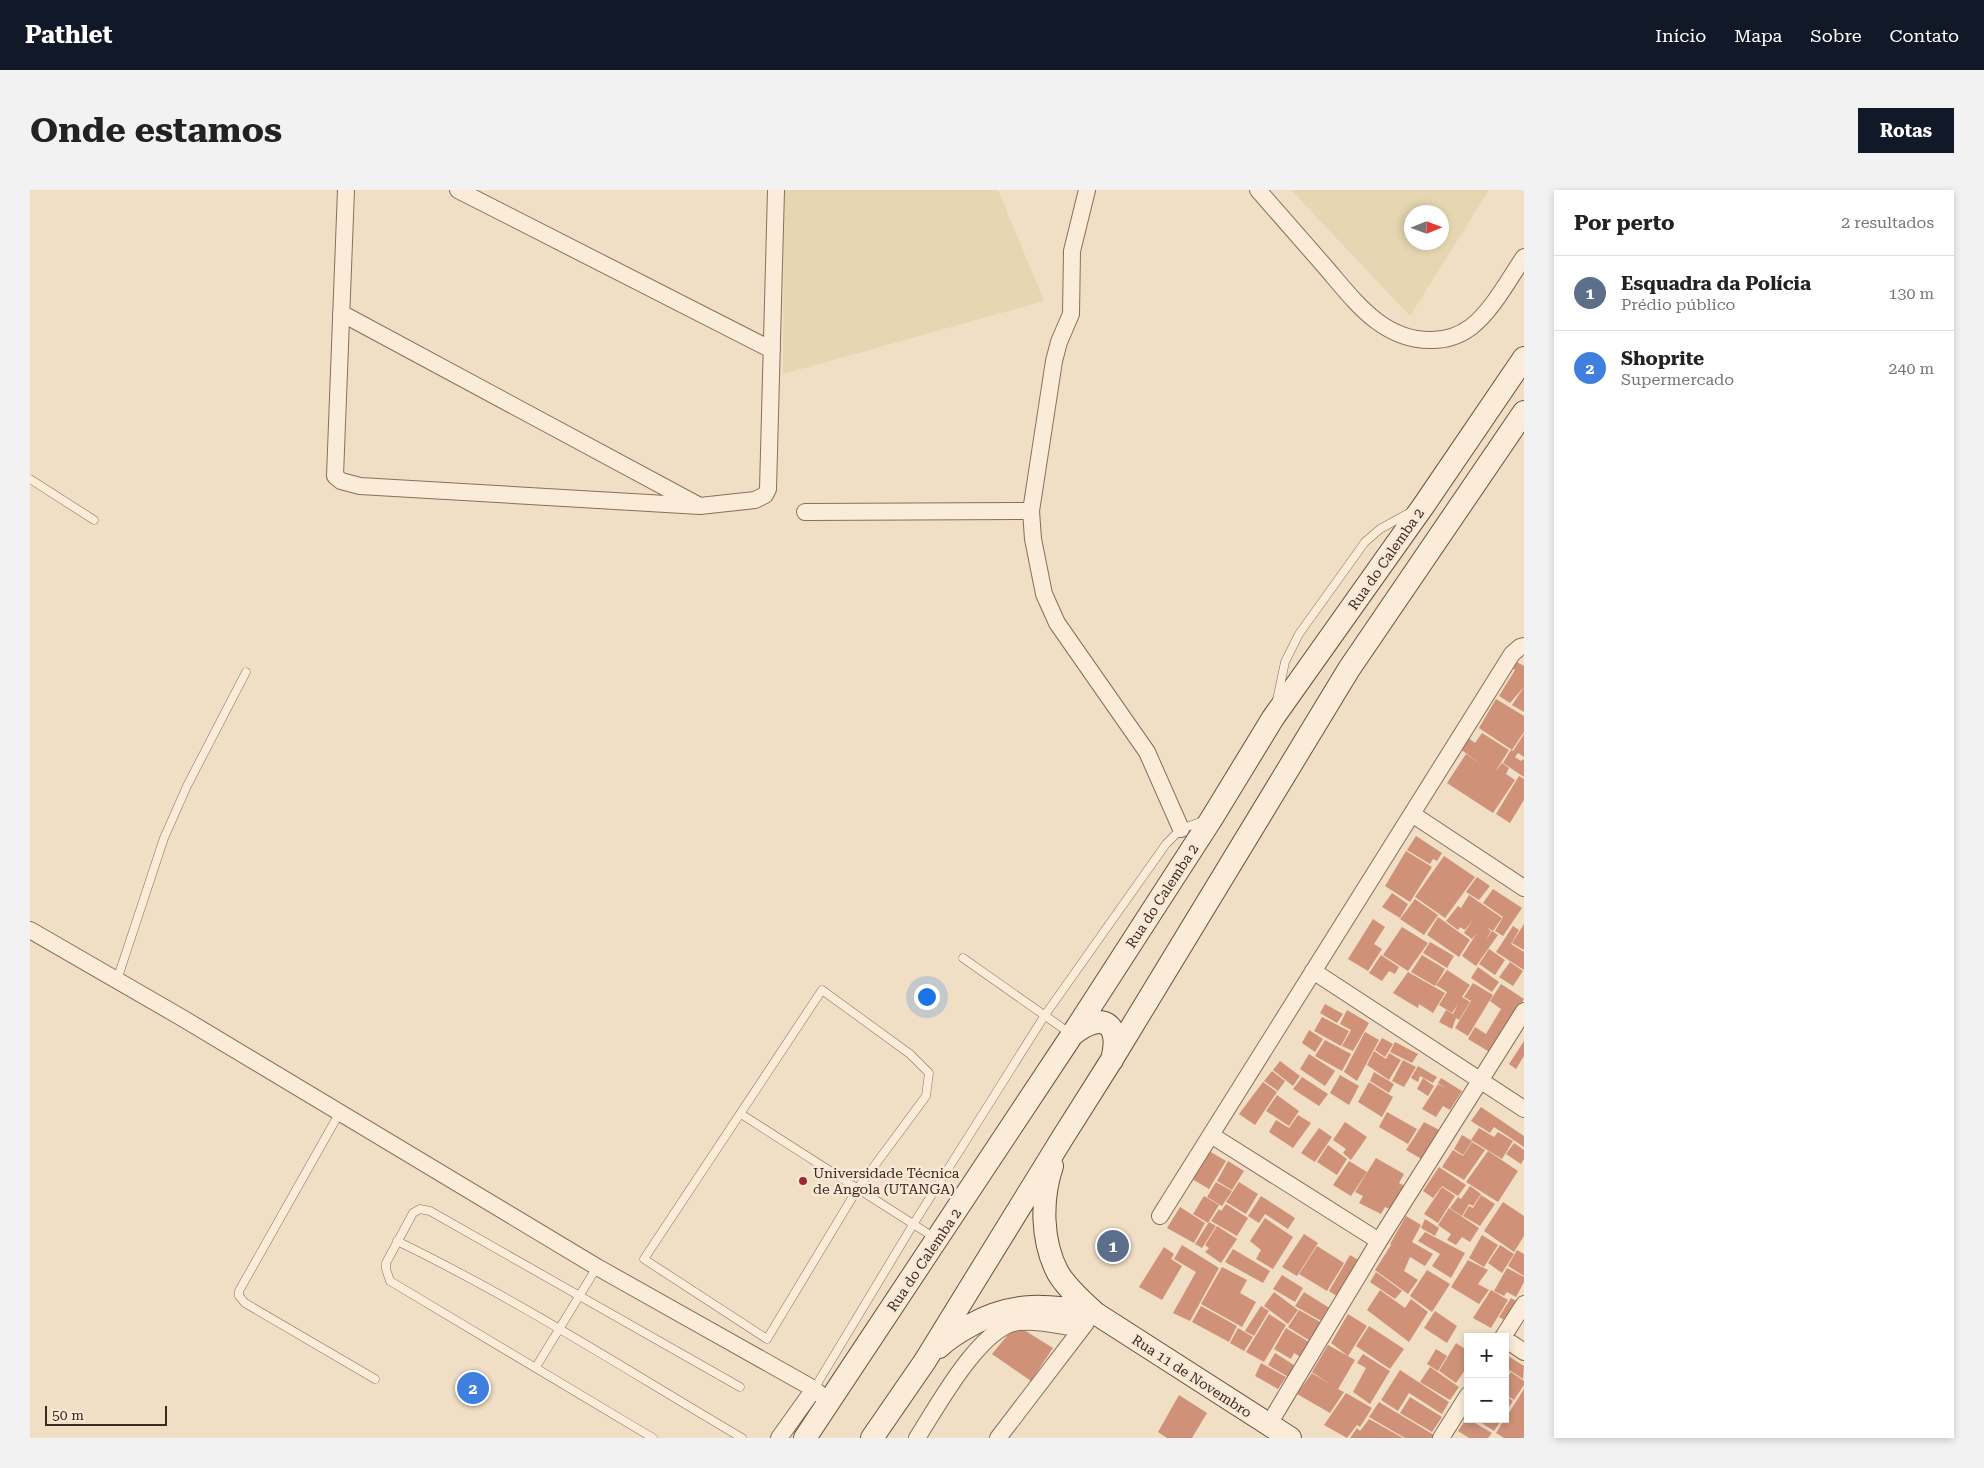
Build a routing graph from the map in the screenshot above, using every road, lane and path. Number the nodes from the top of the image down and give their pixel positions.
1 (346, 190) edge
2 (458, 190) edge
3 (776, 190) edge
4 (1087, 190) edge
5 (1258, 190) edge
6 (1524, 257) edge
7 (341, 313) junction
8 (772, 350) junction
9 (1524, 358) edge
10 (1524, 412) edge
11 (30, 479) edge
12 (700, 506) junction
13 (1031, 511) junction
14 (805, 512) dead end
15 (94, 520) dead end
16 (1524, 646) edge
17 (246, 672) dead end
18 (1412, 814) junction
19 (1212, 818) junction
20 (1181, 829) junction
21 (1524, 888) edge
22 (30, 930) edge
23 (963, 958) dead end
24 (1314, 971) junction
25 (117, 980) junction
26 (1524, 1011) edge
27 (1045, 1016) junction
28 (1072, 1035) junction
29 (1112, 1061) junction
30 (1481, 1081) junction
31 (1524, 1109) edge
32 (340, 1112) junction
33 (741, 1114) junction
34 (1211, 1135) junction
35 (1063, 1137) junction
36 (858, 1188) junction
37 (1160, 1216) dead end
38 (914, 1224) junction
39 (938, 1240) junction
40 (397, 1241) junction
41 (1379, 1241) junction
42 (597, 1267) junction
43 (580, 1296) junction
44 (1524, 1304) edge
45 (1088, 1321) junction
46 (560, 1329) junction
47 (1507, 1333) edge
48 (1509, 1342) edge
49 (1524, 1352) edge
50 (925, 1361) junction
51 (536, 1367) junction
52 (375, 1379) dead end
53 (740, 1387) dead end
54 (822, 1396) junction
55 (1464, 1401) edge
56 (1269, 1424) junction
57 (731, 1432) junction
58 (653, 1438) edge
59 (723, 1438) edge
60 (742, 1438) edge
61 (779, 1438) edge
62 (805, 1438) edge
63 (872, 1438) edge
64 (917, 1438) edge
65 (998, 1438) edge
66 (1290, 1438) edge
67 (1441, 1438) edge

1 - 7 street
2 - 8 street
3 - 8 street
4 - 13 street
5 - 6 street
7 - 12 street
7 - 12 street
8 - 12 street
9 - 19 main road, Rua do Calemba 2
10 - 29 main road
11 - 15 lane
13 - 14 street
13 - 20 street
16 - 18 street
17 - 25 lane
18 - 21 street
18 - 24 street
19 - 20 lane
19 - 28 main road, Rua do Calemba 2
20 - 27 lane
22 - 25 street
23 - 27 lane
24 - 30 street
24 - 34 street
25 - 32 street
26 - 30 street
27 - 28 lane
27 - 38 lane
28 - 29 main road
28 - 39 main road, Rua do Calemba 2
29 - 35 main road
30 - 31 street
30 - 41 street
32 - 42 street
32 - 52 lane
33 - 36 lane
33 - 36 lane
33 - 36 lane
34 - 37 street
34 - 41 street
35 - 45 main road
35 - 50 main road
36 - 38 lane
38 - 39 lane
38 - 54 lane
39 - 54 main road, Rua do Calemba 2
40 - 43 lane
40 - 46 lane
40 - 51 lane
41 - 56 street
42 - 43 lane
42 - 54 street
43 - 46 lane
43 - 53 lane
44 - 47 street
45 - 50 main road
45 - 56 main road, Rua 11 de Novembro
45 - 64 street
45 - 65 street
46 - 51 lane
46 - 57 lane
48 - 49 street
50 - 63 main road
51 - 58 lane
54 - 61 street
54 - 62 main road, Rua do Calemba 2
55 - 67 street
56 - 66 main road, Rua 11 de Novembro
57 - 59 lane
57 - 60 lane

